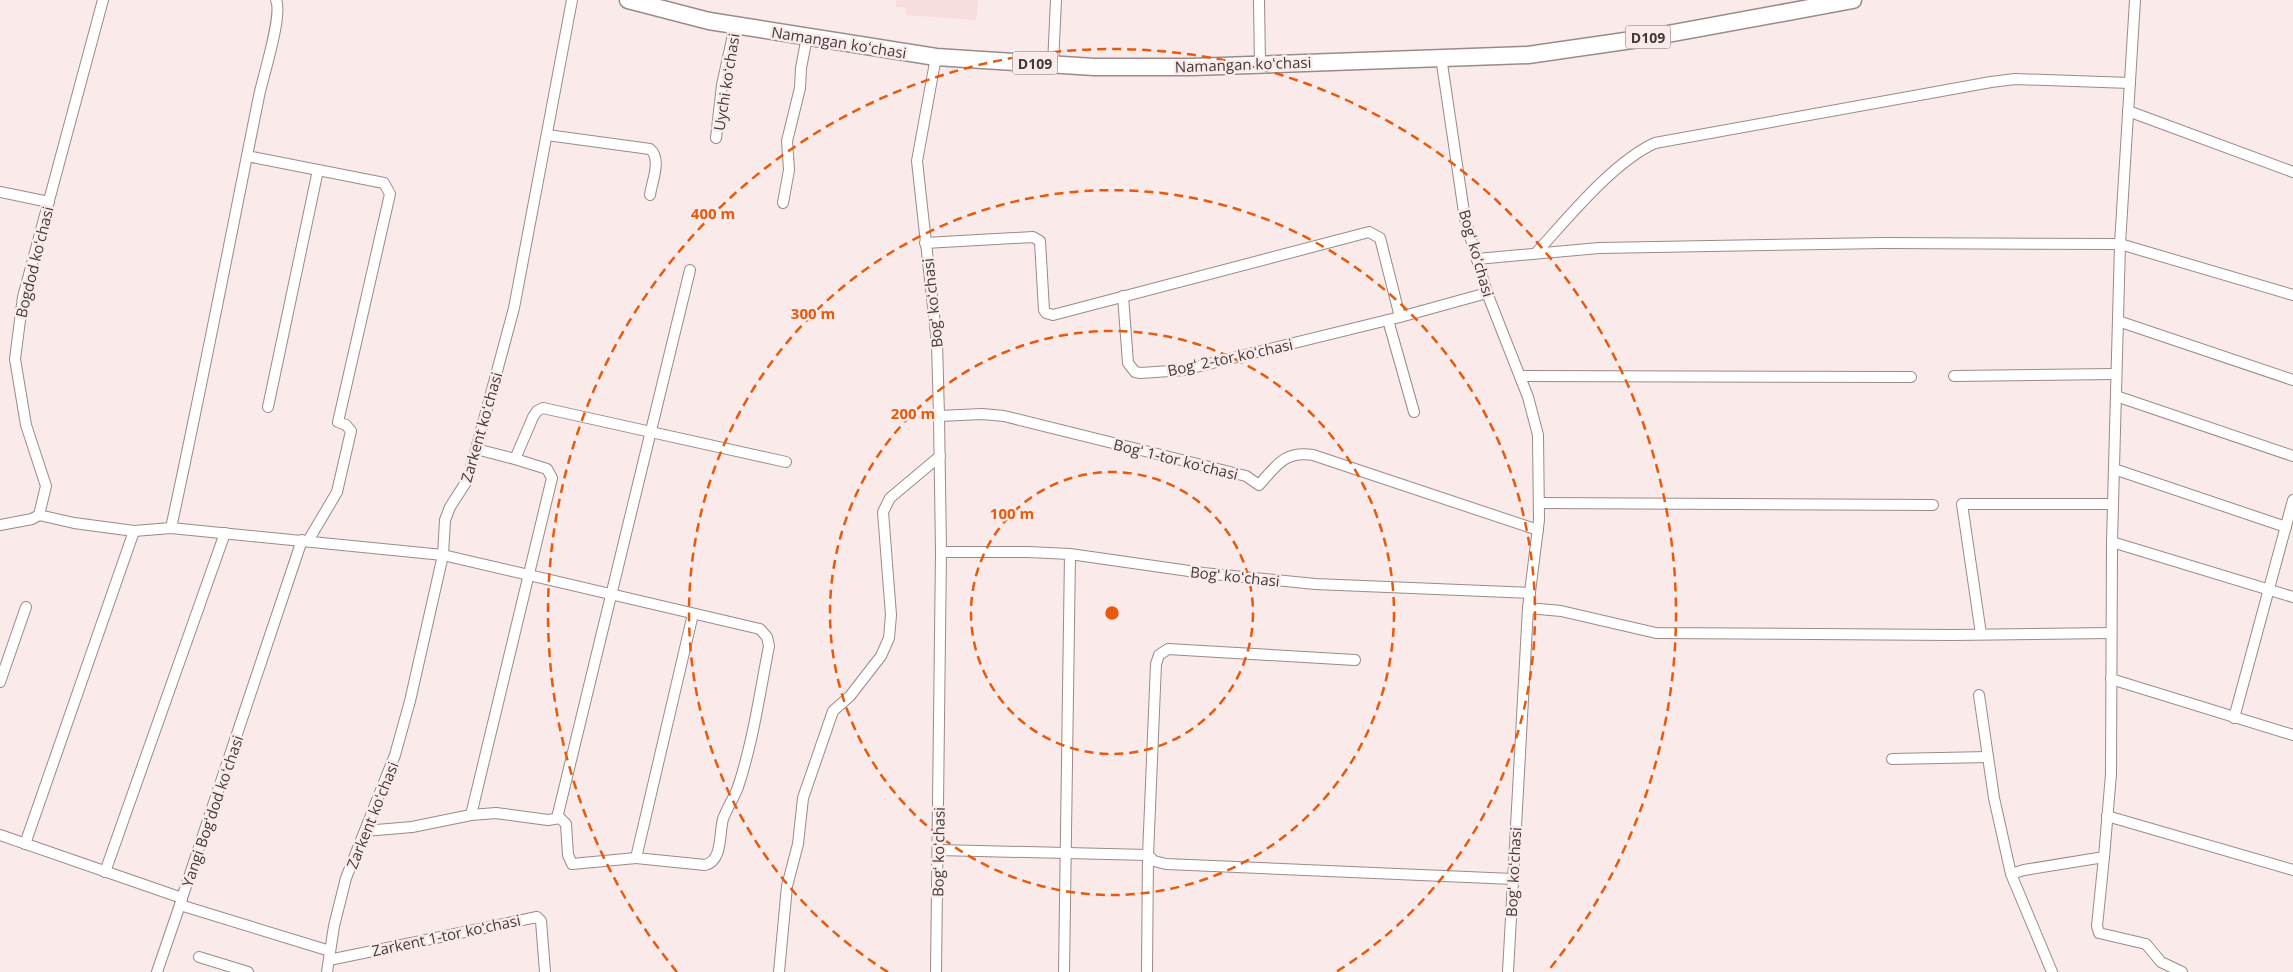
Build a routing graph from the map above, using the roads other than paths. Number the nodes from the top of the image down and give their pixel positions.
1 (103, 0) edge
2 (276, 0) edge
3 (572, 0) edge
4 (1056, 0) edge
5 (1259, 0) edge
6 (1850, 0) edge
7 (2135, 0) edge
8 (631, 1) edge
9 (735, 26) junction
10 (807, 37) junction
11 (936, 57) junction
12 (1442, 57) junction
13 (1053, 64) junction
14 (1260, 64) junction
15 (2130, 83) junction
16 (2128, 111) junction
17 (547, 135) junction
18 (716, 138) dead end
19 (247, 156) junction
20 (318, 170) junction
21 (2293, 172) edge
22 (0, 192) edge
23 (650, 195) dead end
24 (50, 202) junction
25 (783, 203) dead end
26 (925, 243) junction
27 (2120, 244) junction
28 (1536, 253) junction
29 (1476, 259) junction
30 (690, 270) dead end
31 (1487, 293) junction
32 (2293, 295) edge
33 (1124, 296) junction
34 (1400, 317) junction
35 (1388, 320) junction
36 (2118, 321) junction
37 (2116, 374) junction
38 (1520, 376) junction
39 (1954, 376) dead end
40 (1911, 377) dead end
41 (2293, 380) edge
42 (2116, 396) junction
43 (268, 406) dead end
44 (1414, 412) dead end
45 (939, 416) junction
46 (651, 431) junction
47 (476, 449) junction
48 (940, 456) junction
49 (2293, 456) edge
50 (515, 459) junction
51 (786, 462) dead end
52 (2114, 469) junction
53 (2293, 500) edge
54 (1539, 503) junction
55 (2113, 504) junction
56 (1933, 505) dead end
57 (39, 515) junction
58 (0, 525) edge
59 (2286, 527) junction
60 (171, 528) junction
61 (1538, 530) junction
62 (134, 531) junction
63 (225, 532) junction
64 (305, 541) junction
65 (2112, 542) junction
66 (941, 552) junction
67 (443, 554) junction
68 (1070, 554) junction
69 (528, 575) junction
70 (2269, 590) junction
71 (1530, 593) junction
72 (611, 594) junction
73 (2293, 597) edge
74 (26, 607) dead end
75 (1528, 608) junction
76 (693, 614) junction
77 (2111, 633) junction
78 (1981, 634) junction
79 (1355, 660) dead end
80 (2111, 679) junction
81 (0, 682) edge
82 (1978, 695) dead end
83 (2234, 718) junction
84 (2293, 735) edge
85 (1988, 757) junction
86 (1892, 760) dead end
87 (471, 815) junction
88 (2107, 816) junction
89 (558, 818) junction
90 (364, 831) junction
91 (0, 835) edge
92 (25, 844) junction
93 (938, 850) junction
94 (1065, 853) junction
95 (1148, 855) junction
96 (2104, 857) junction
97 (636, 858) junction
98 (2293, 870) edge
99 (105, 872) junction
100 (2011, 874) junction
101 (1512, 879) junction
102 (181, 902) junction
103 (329, 956) junction
104 (199, 957) dead end
105 (156, 972) edge
106 (248, 972) edge
107 (327, 972) edge
108 (545, 972) edge
109 (779, 972) edge
110 (936, 972) edge
111 (1064, 972) edge
112 (1147, 972) edge
113 (1508, 972) edge
114 (2052, 972) edge
115 (2182, 972) edge

1 - 24 street, Bogdod koʻchasi
2 - 19 street
3 - 17 street, Zarkent koʻchasi
4 - 13 street
5 - 14 street
6 - 12 main road, Namangan koʻchasi / D109
7 - 15 street
8 - 9 main road, Namangan koʻchasi / D109
9 - 10 main road, Namangan koʻchasi / D109
9 - 18 street, Uychi koʻchasi
10 - 11 main road, Namangan koʻchasi / D109
10 - 25 street
11 - 13 main road, Namangan koʻchasi / D109
11 - 26 street, Bogʻ koʻchasi
12 - 14 main road, Namangan koʻchasi / D109
12 - 29 street, Bogʻ koʻchasi
13 - 14 main road, Namangan koʻchasi / D109
15 - 16 street
15 - 28 street
16 - 21 street
16 - 27 street
17 - 23 street
17 - 47 street, Zarkent koʻchasi
19 - 20 street
19 - 60 street
20 - 43 street
20 - 64 street, Yangi Bogʻdod koʻchasi
22 - 24 street
24 - 57 street, Bogdod koʻchasi
26 - 33 street
26 - 45 street, Bogʻ koʻchasi
27 - 28 street
27 - 32 street
27 - 36 street
28 - 29 street
29 - 31 street, Bogʻ koʻchasi
30 - 46 street
31 - 34 street, Bogʻ 2-tor koʻchasi
31 - 38 street, Bogʻ koʻchasi
33 - 34 street
33 - 35 street, Bogʻ 2-tor koʻchasi
34 - 35 street, Bogʻ 2-tor koʻchasi
35 - 44 street
36 - 37 street
36 - 41 street
37 - 39 street
37 - 42 street
38 - 40 street
38 - 54 street, Bogʻ koʻchasi
42 - 49 street
42 - 52 street
45 - 48 street, Bogʻ koʻchasi
45 - 61 street, Bogʻ 1-tor koʻchasi
46 - 50 street
46 - 51 street
46 - 72 street
47 - 50 street
47 - 67 street, Zarkent koʻchasi
48 - 66 street, Bogʻ koʻchasi
48 - 109 street
50 - 69 street
52 - 55 street
52 - 59 street
53 - 59 street
54 - 56 street
54 - 61 street, Bogʻ koʻchasi
55 - 65 street
55 - 78 street
57 - 58 street
57 - 62 street
59 - 70 street
60 - 62 street
60 - 63 street
61 - 71 street, Bogʻ koʻchasi
62 - 92 street
63 - 64 street
63 - 99 street
64 - 67 street
64 - 102 street, Yangi Bogʻdod koʻchasi
65 - 70 street
65 - 77 street
66 - 68 street, Bogʻ koʻchasi
66 - 93 street, Bogʻ koʻchasi
67 - 69 street
67 - 90 street, Zarkent koʻchasi
68 - 71 street, Bogʻ koʻchasi
68 - 94 street
69 - 72 street
69 - 87 street
70 - 73 street
70 - 83 street
71 - 75 street, Bogʻ koʻchasi
72 - 76 street
72 - 89 street
74 - 81 street
75 - 78 street
75 - 101 street, Bogʻ koʻchasi
76 - 97 street
76 - 97 street
77 - 78 street
77 - 80 street
79 - 95 street
80 - 83 street
80 - 88 street
82 - 85 street
83 - 84 street
85 - 86 street
85 - 100 street
87 - 89 street
87 - 90 street
88 - 96 street
88 - 98 street
89 - 97 street
90 - 103 street, Zarkent koʻchasi
91 - 92 street, Yangi Bogʻdod koʻchasi
92 - 99 street, Yangi Bogʻdod koʻchasi
93 - 94 street
93 - 110 street, Bogʻ koʻchasi
94 - 95 street
94 - 111 street
95 - 101 street
95 - 112 street
96 - 100 street
96 - 115 street
99 - 102 street, Yangi Bogʻdod koʻchasi
100 - 114 street
101 - 113 street, Bogʻ koʻchasi
102 - 103 street
102 - 105 street
103 - 107 street, Zarkent koʻchasi
103 - 108 street, Zarkent 1-tor koʻchasi
104 - 106 street

